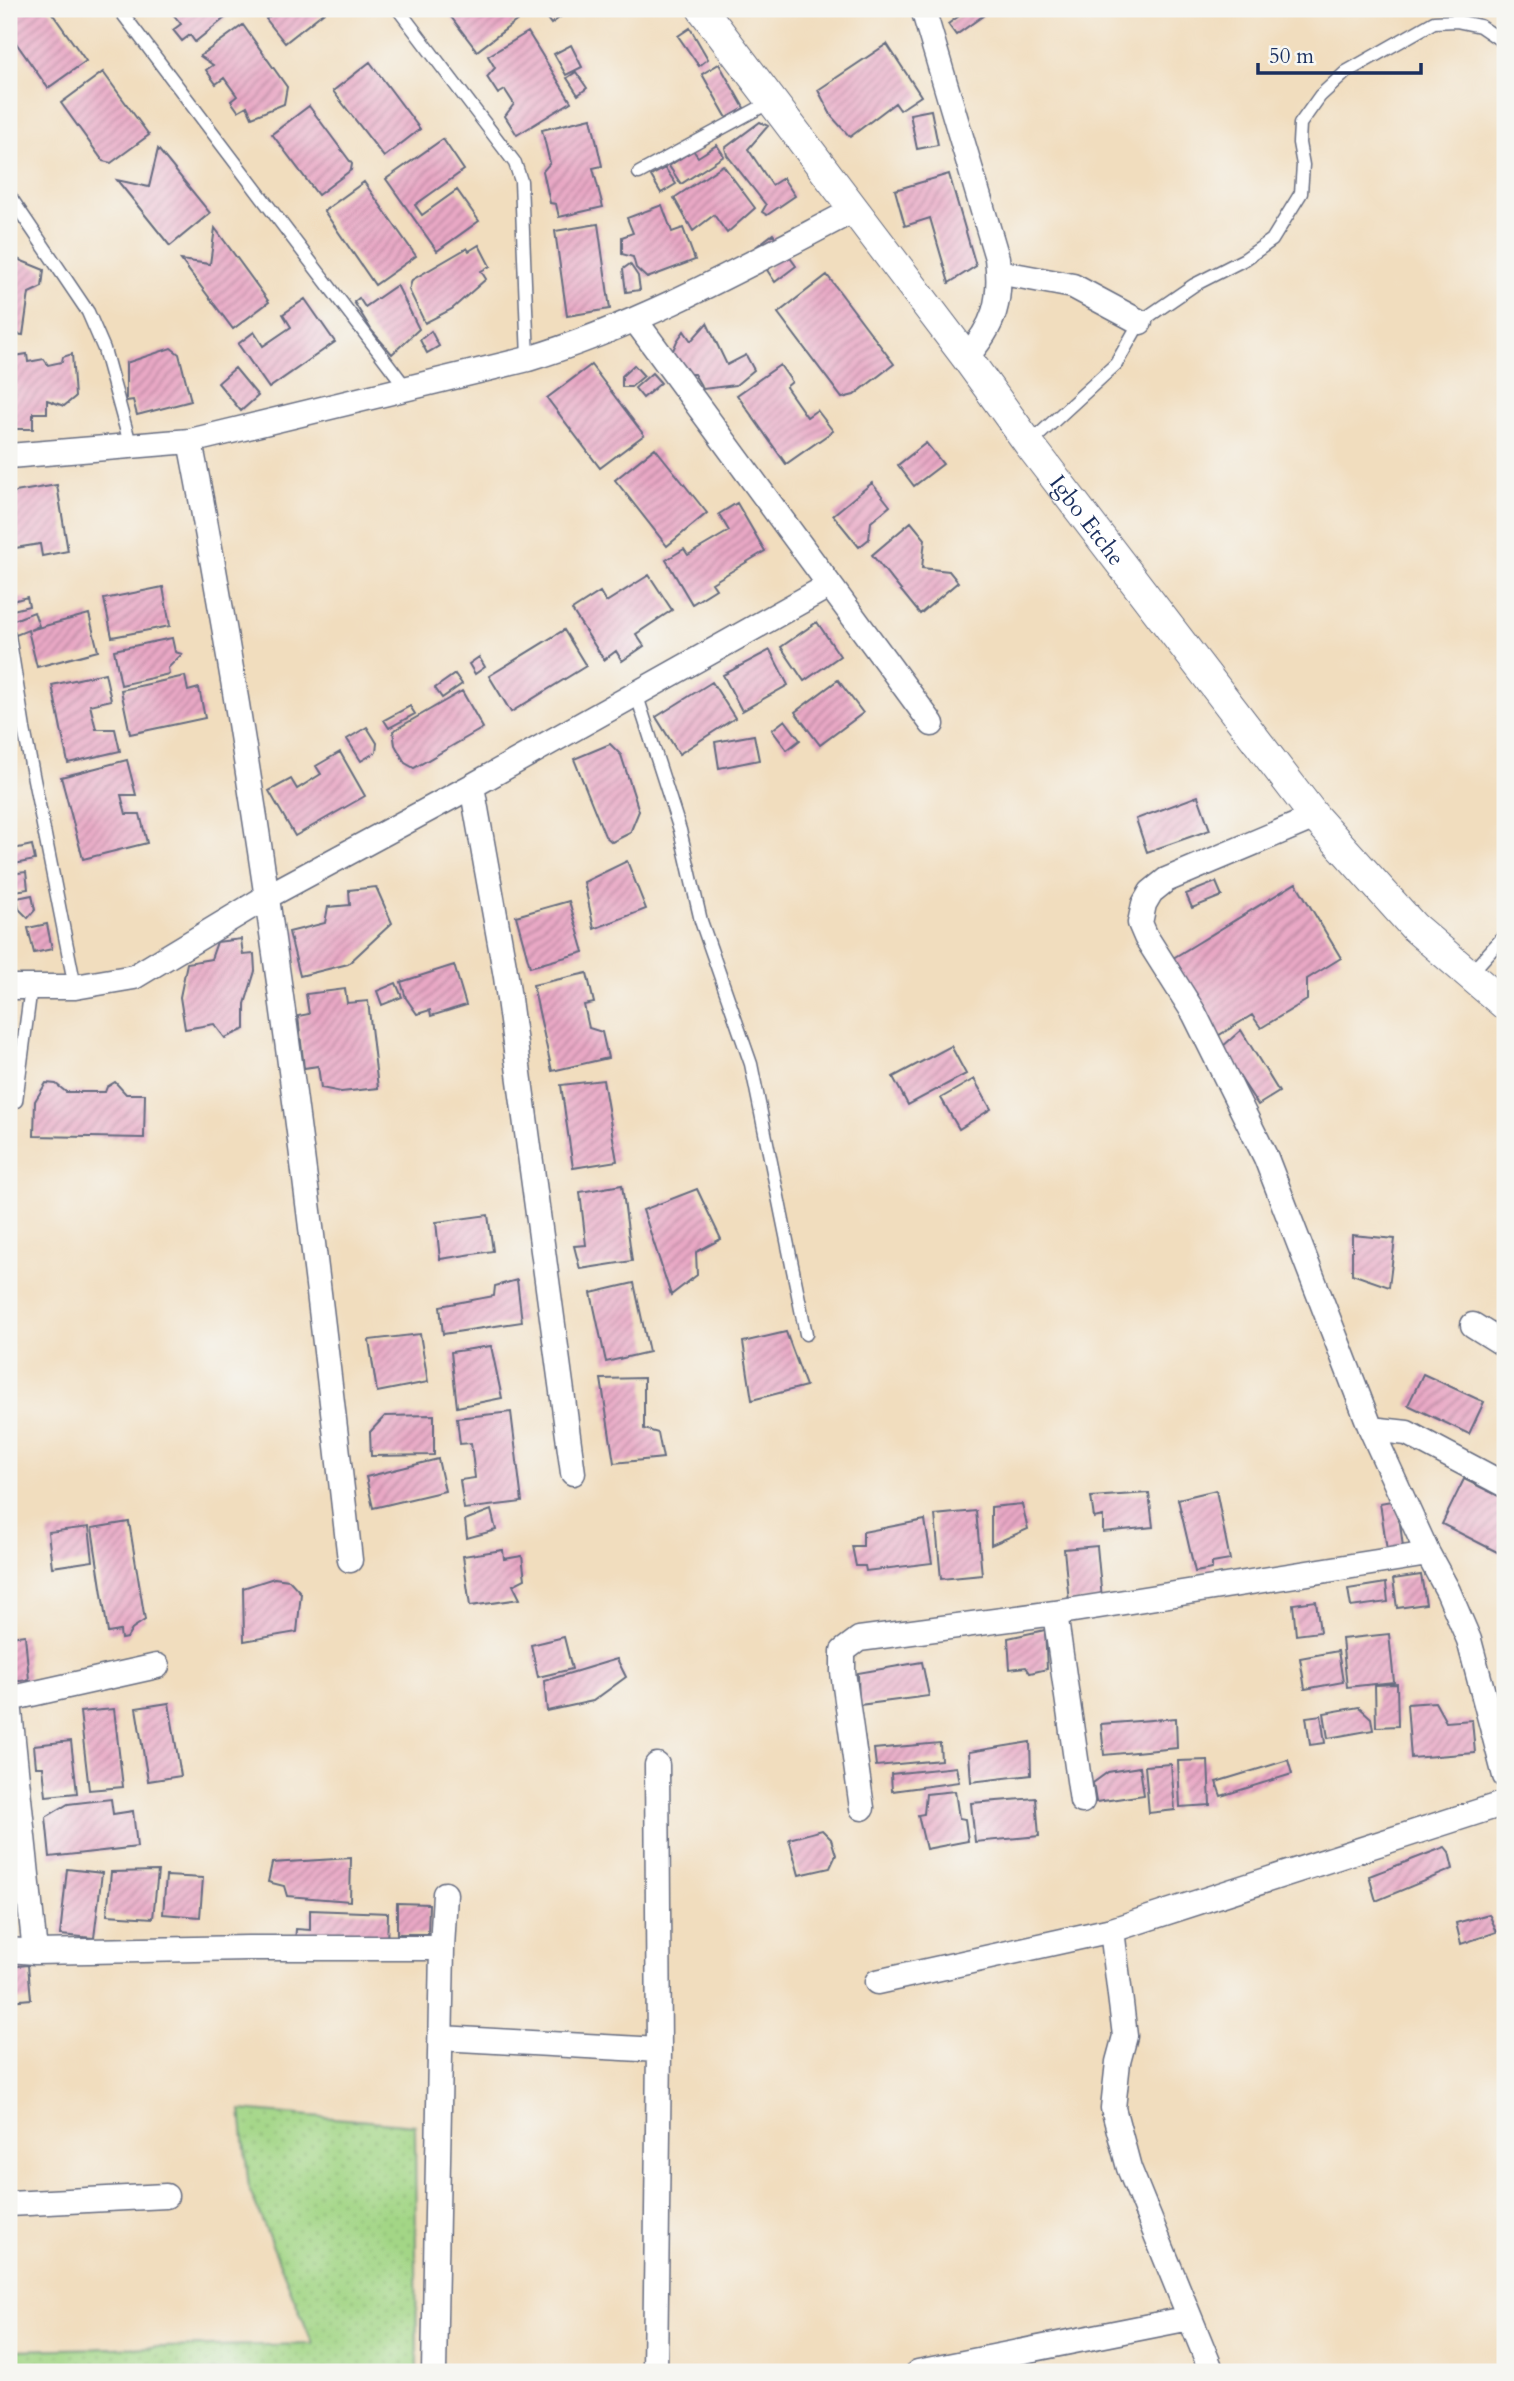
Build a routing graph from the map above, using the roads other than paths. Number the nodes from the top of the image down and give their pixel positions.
1 (119, 9) edge
2 (398, 9) edge
3 (702, 9) edge
4 (923, 9) edge
5 (1505, 43) edge
6 (772, 101) junction
7 (639, 173) dead end
8 (9, 195) edge
9 (854, 210) junction
10 (999, 272) junction
11 (635, 320) junction
12 (1140, 322) junction
13 (966, 357) junction
14 (528, 359) junction
15 (408, 389) junction
16 (190, 441) junction
17 (1029, 444) junction
18 (131, 447) junction
19 (9, 456) edge
20 (830, 585) junction
21 (9, 635) edge
22 (636, 693) junction
23 (932, 724) dead end
24 (472, 786) junction
25 (1315, 817) junction
26 (268, 896) junction
27 (1505, 935) edge
28 (1468, 975) junction
29 (20, 987) edge
30 (75, 987) junction
31 (1505, 1005) edge
32 (16, 1101) dead end
33 (1473, 1325) dead end
34 (806, 1334) dead end
35 (1505, 1345) edge
36 (1371, 1429) junction
37 (573, 1473) dead end
38 (1505, 1485) edge
39 (1428, 1554) junction
40 (350, 1560) dead end
41 (1055, 1613) junction
42 (158, 1666) dead end
43 (9, 1700) edge
44 (657, 1765) dead end
45 (1505, 1776) edge
46 (1082, 1801) dead end
47 (1505, 1803) edge
48 (862, 1808) dead end
49 (445, 1895) dead end
50 (1112, 1930) junction
51 (442, 1948) junction
52 (9, 1950) edge
53 (35, 1952) junction
54 (877, 1982) dead end
55 (441, 2038) junction
56 (659, 2050) junction
57 (166, 2196) dead end
58 (9, 2204) edge
59 (1190, 2318) junction
60 (434, 2372) edge
61 (655, 2372) edge
62 (918, 2372) edge
63 (1212, 2372) edge

1 - 15 lane
2 - 14 lane
3 - 6 street, Igbo Etche
4 - 10 street
5 - 12 lane
6 - 7 lane
6 - 9 street, Igbo Etche
8 - 18 lane
9 - 11 street
9 - 13 street, Igbo Etche
10 - 12 street
10 - 13 street
11 - 14 street
11 - 20 street
12 - 17 lane
13 - 17 street, Igbo Etche
14 - 15 street
15 - 16 street
16 - 18 street
16 - 26 street
17 - 25 street, Igbo Etche
18 - 19 street
20 - 22 street
20 - 23 street
21 - 30 lane
22 - 24 street
22 - 34 lane
24 - 26 street
24 - 37 street
25 - 28 street, Igbo Etche
25 - 36 street
26 - 30 street
26 - 40 street
27 - 28 lane
28 - 31 street, Igbo Etche
29 - 30 street
29 - 32 lane
33 - 35 street
36 - 38 street
36 - 39 street
39 - 41 street
39 - 45 street
41 - 46 street
41 - 48 street
42 - 43 street
43 - 53 street
44 - 56 street
47 - 50 street
49 - 51 street
50 - 54 street
50 - 59 street
51 - 53 street
51 - 55 street
52 - 53 street
55 - 56 street
55 - 60 street
56 - 61 street
57 - 58 street
59 - 62 street
59 - 63 street

